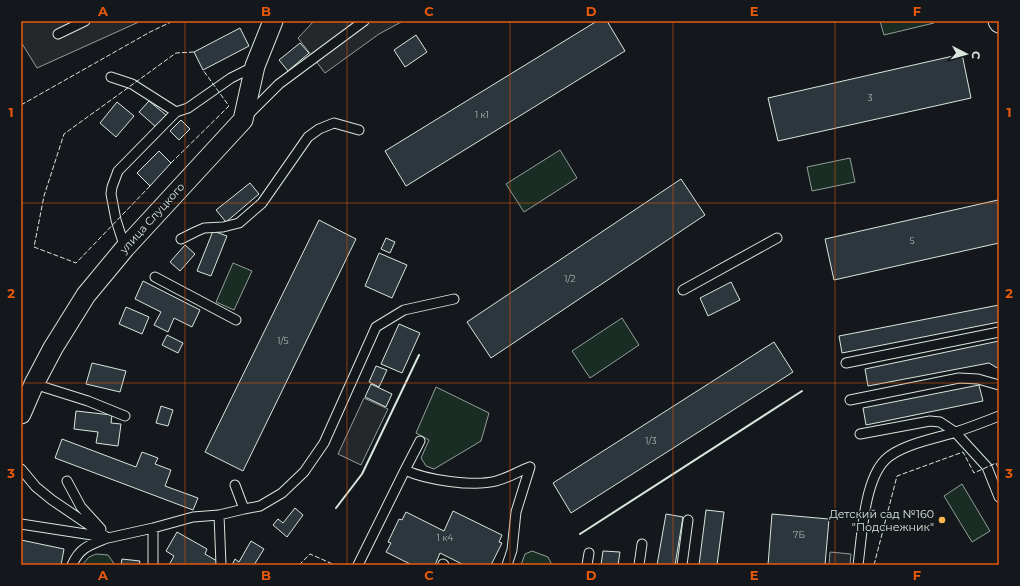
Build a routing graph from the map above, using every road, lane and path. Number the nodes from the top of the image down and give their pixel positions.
1 (85, 21) edge
2 (273, 21) edge
3 (364, 21) edge
4 (58, 34) dead end
5 (254, 66) junction
6 (111, 77) dead end
7 (176, 112) junction
8 (243, 120) junction
9 (359, 130) dead end
10 (777, 238) dead end
11 (181, 240) dead end
12 (125, 248) junction
13 (155, 277) dead end
14 (683, 290) dead end
15 (454, 299) dead end
16 (236, 320) dead end
17 (999, 332) edge
18 (846, 364) dead end
19 (34, 384) junction
20 (999, 385) edge
21 (850, 400) dead end
22 (21, 414) edge
23 (125, 416) dead end
24 (999, 416) edge
25 (955, 432) junction
26 (860, 434) dead end
27 (420, 441) dead end
28 (21, 469) edge
29 (405, 470) junction
30 (68, 481) dead end
31 (235, 485) dead end
32 (999, 497) edge
33 (244, 509) junction
34 (219, 515) junction
35 (688, 520) dead end
36 (21, 524) edge
37 (153, 528) junction
38 (108, 538) junction
39 (642, 544) dead end
40 (589, 553) dead end
41 (72, 565) edge
42 (153, 565) edge
43 (221, 565) edge
44 (359, 565) edge
45 (507, 565) edge
46 (587, 565) edge
47 (639, 565) edge
48 (682, 565) edge
49 (858, 565) edge

1 - 4 lane
2 - 5 street
3 - 8 lane
5 - 7 lane
5 - 8 street
6 - 7 lane
7 - 12 lane
8 - 12 street, улица Слуцкого
9 - 11 lane
10 - 14 lane
12 - 19 street, улица Слуцкого
13 - 16 lane
15 - 33 lane
17 - 18 lane
19 - 22 street, улица Слуцкого
19 - 23 lane
20 - 21 lane
24 - 25 lane
25 - 26 lane
25 - 32 lane
25 - 49 lane
27 - 29 lane
28 - 38 lane
29 - 44 lane
29 - 45 lane
30 - 38 lane
31 - 33 lane
33 - 34 lane
34 - 37 lane
34 - 43 lane
35 - 48 lane
36 - 38 lane
37 - 38 lane
37 - 42 lane
38 - 41 lane
39 - 47 lane
40 - 46 lane

